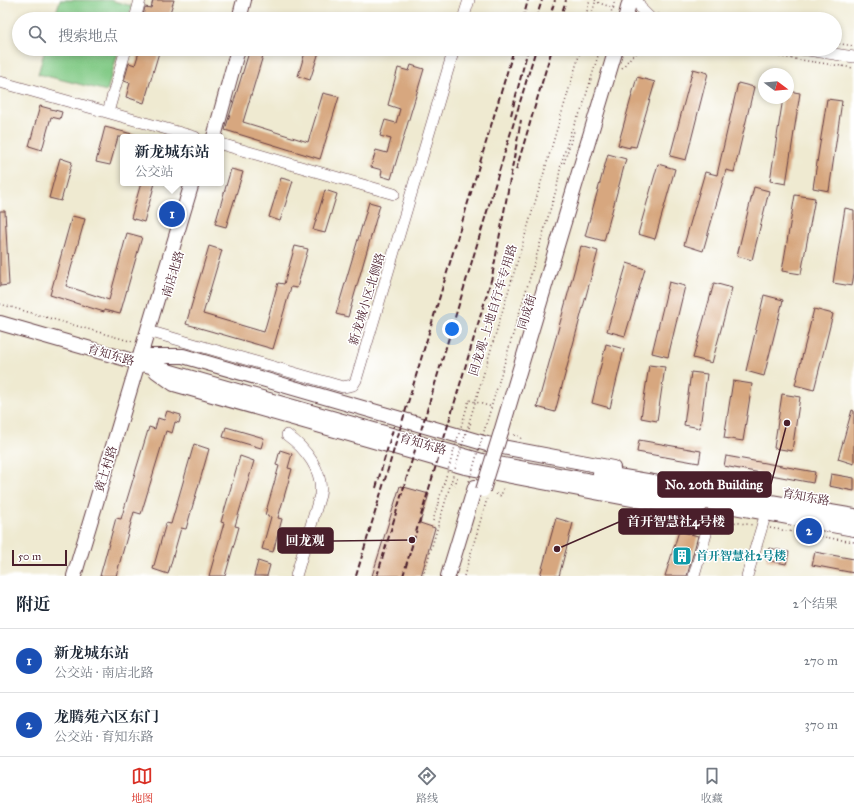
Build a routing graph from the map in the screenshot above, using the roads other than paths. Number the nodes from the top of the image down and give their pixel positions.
1 (140, 0) edge
2 (244, 0) edge
3 (252, 0) edge
4 (469, 0) edge
5 (630, 0) edge
6 (637, 0) edge
7 (137, 12) edge
8 (241, 12) edge
9 (249, 12) edge
10 (465, 12) edge
11 (627, 12) edge
12 (646, 12) edge
13 (842, 55) edge
14 (124, 56) edge
15 (228, 56) edge
16 (236, 56) edge
17 (452, 56) edge
18 (604, 56) edge
19 (614, 56) edge
20 (620, 56) edge
21 (854, 57) edge
22 (0, 82) edge
23 (108, 112) junction
24 (591, 131) junction
25 (185, 134) edge
26 (206, 134) edge
27 (215, 134) edge
28 (224, 145) edge
29 (191, 186) edge
30 (199, 186) edge
31 (394, 194) dead end
32 (0, 314) edge
33 (0, 323) edge
34 (155, 332) junction
35 (143, 359) junction
36 (287, 434) dead end
37 (493, 434) junction
38 (482, 491) junction
39 (719, 499) junction
40 (766, 513) junction
41 (854, 516) edge
42 (854, 529) edge
43 (706, 534) dead end
44 (74, 576) edge
45 (82, 576) edge
46 (296, 576) edge
47 (448, 576) edge
48 (458, 576) edge
49 (694, 576) edge
50 (747, 576) edge

1 - 7 street
2 - 8 main road
3 - 9 main road
4 - 10 street
5 - 11 main road
6 - 12 street
13 - 21 street
14 - 23 street
15 - 26 main road
16 - 27 main road
17 - 34 street, 新龙城小区北侧路
18 - 37 main road, 同成街
19 - 24 main road, 同成街
20 - 24 street
22 - 23 street
23 - 25 street
24 - 37 main road, 同成街
28 - 31 street
29 - 35 main road, 南店北路
30 - 34 main road, 南店北路
32 - 35 main road, 育知东路
33 - 35 main road, 育知东路
34 - 35 main road, 南店北路
35 - 39 main road, 育知东路
35 - 44 main road, 黄土村路
35 - 45 main road, 黄土村路
36 - 46 street
37 - 38 main road, 同成街
38 - 47 main road, 同成街
38 - 48 main road, 同成街
39 - 40 main road, 育知东路
39 - 41 main road, 育知东路
40 - 42 main road, 育知东路
40 - 50 street
43 - 49 street

